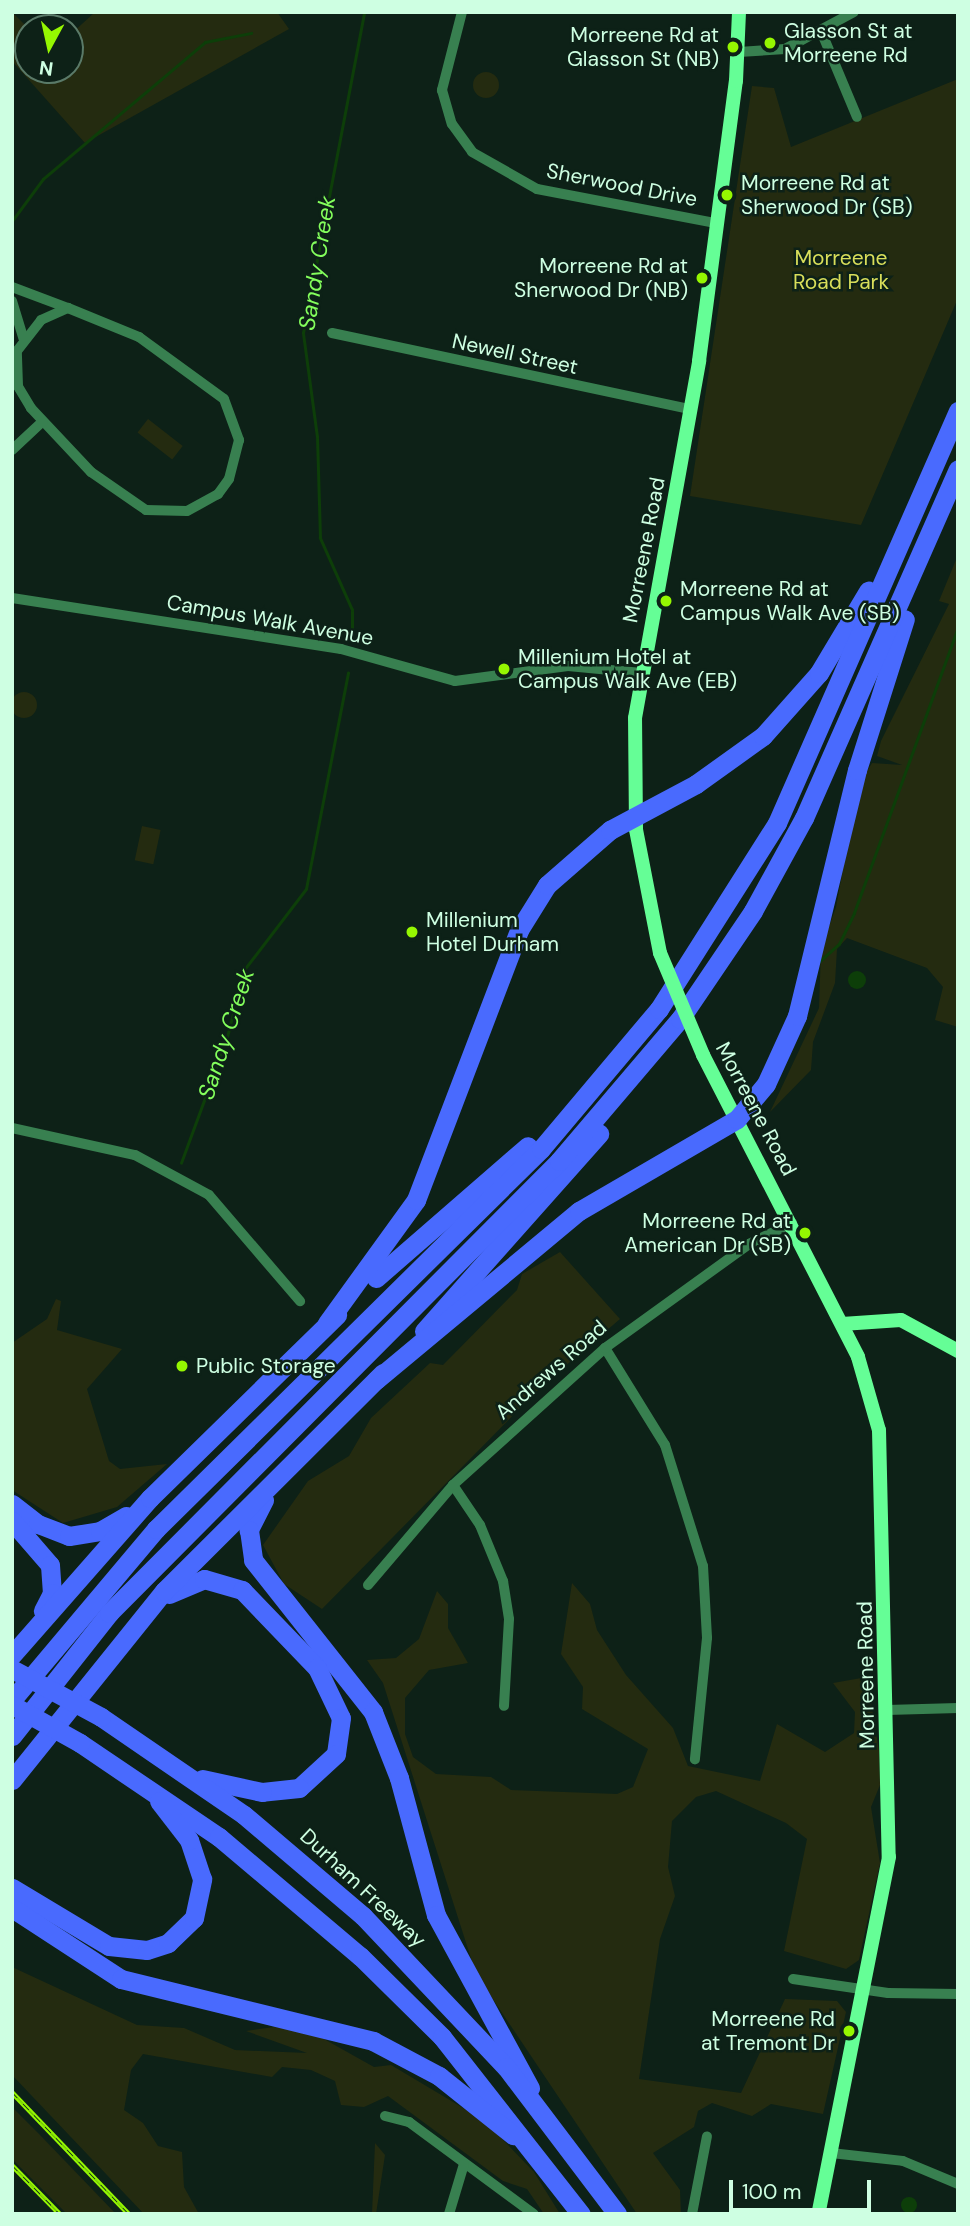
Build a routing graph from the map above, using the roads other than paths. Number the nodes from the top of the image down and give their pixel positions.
1 (463, 12) edge
2 (739, 12) edge
3 (854, 12) edge
4 (821, 31) junction
5 (738, 51) junction
6 (857, 117) dead end
7 (716, 223) junction
8 (12, 287) edge
9 (12, 301) edge
10 (68, 308) junction
11 (332, 333) dead end
12 (23, 338) junction
13 (691, 409) junction
14 (958, 411) edge
15 (43, 421) junction
16 (12, 450) edge
17 (958, 469) edge
18 (930, 475) junction
19 (932, 528) junction
20 (12, 598) edge
21 (642, 673) junction
22 (635, 817) junction
23 (625, 1090) junction
24 (586, 1100) junction
25 (737, 1119) junction
26 (12, 1128) edge
27 (792, 1223) junction
28 (300, 1301) dead end
29 (327, 1323) junction
30 (842, 1324) junction
31 (605, 1348) junction
32 (958, 1351) edge
33 (376, 1380) junction
34 (275, 1480) junction
35 (453, 1485) junction
36 (150, 1498) junction
37 (12, 1504) edge
38 (12, 1521) edge
39 (368, 1585) dead end
40 (153, 1604) junction
41 (29, 1633) junction
42 (12, 1655) edge
43 (12, 1669) edge
44 (12, 1700) edge
45 (12, 1705) edge
46 (504, 1706) dead end
47 (958, 1708) edge
48 (887, 1710) junction
49 (12, 1736) edge
50 (695, 1759) dead end
51 (193, 1776) junction
52 (12, 1780) edge
53 (148, 1786) junction
54 (12, 1888) edge
55 (12, 1909) edge
56 (793, 1979) dead end
57 (866, 1991) junction
58 (958, 1994) edge
59 (533, 2099) junction
60 (385, 2116) dead end
61 (707, 2136) dead end
62 (831, 2152) junction
63 (543, 2161) junction
64 (464, 2164) junction
65 (958, 2184) edge
66 (449, 2214) edge
67 (534, 2214) edge
68 (581, 2214) edge
69 (617, 2214) edge
70 (692, 2214) edge
71 (818, 2214) edge

1 - 7 street, Sherwood Drive
2 - 5 street, Morreene Road
3 - 4 street
4 - 5 street
4 - 6 street
5 - 7 street, Morreene Road
7 - 13 street, Morreene Road
8 - 10 street
9 - 12 street
10 - 12 street
10 - 15 street
11 - 13 street, Newell Street
12 - 15 street
13 - 21 street, Morreene Road
14 - 18 highway
15 - 16 street
17 - 19 highway
18 - 22 highway
18 - 24 highway
19 - 23 highway
19 - 25 highway
20 - 21 street, Campus Walk Avenue
21 - 22 street, Morreene Road
22 - 25 street, Morreene Road, bridge
22 - 29 highway
23 - 33 highway
23 - 49 highway
24 - 29 highway
24 - 44 highway
25 - 27 street, Morreene Road
25 - 33 highway
26 - 28 street
27 - 30 street, Morreene Road
27 - 31 street, Andrews Road
29 - 36 highway
30 - 32 street
30 - 48 street, Morreene Road
31 - 35 street, Andrews Road
31 - 50 street
33 - 34 highway
34 - 40 highway
34 - 59 highway
35 - 39 street, Andrews Road
35 - 46 street
36 - 37 highway
36 - 41 highway
38 - 41 highway
40 - 51 highway
40 - 52 highway
41 - 42 highway
43 - 51 highway, Durham Freeway, bridge
45 - 53 highway, bridge
47 - 48 street
48 - 57 street, Morreene Road
51 - 59 highway, Durham Freeway
53 - 54 highway
53 - 63 highway
55 - 63 highway
56 - 57 street
57 - 58 street
57 - 62 street, Morreene Road
59 - 69 highway, Durham Freeway
60 - 64 street
61 - 70 street
62 - 65 street
62 - 71 street, Morreene Road
63 - 68 highway
64 - 66 street
64 - 67 street

